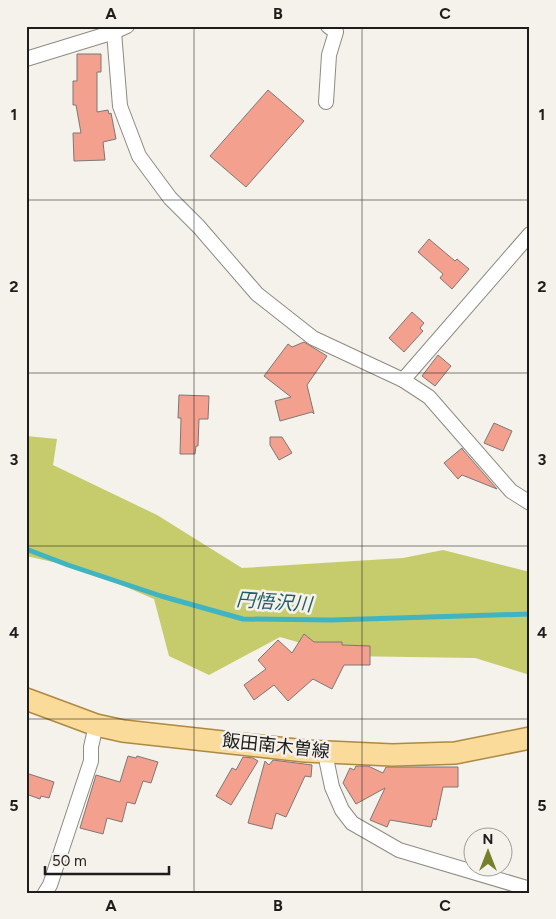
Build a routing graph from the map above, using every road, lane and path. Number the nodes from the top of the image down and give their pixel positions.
1 (127, 26) edge
2 (328, 26) edge
3 (113, 29) edge
4 (26, 59) edge
5 (326, 102) dead end
6 (530, 234) edge
7 (403, 380) junction
8 (530, 503) edge
9 (26, 699) edge
10 (96, 725) junction
11 (530, 738) edge
12 (329, 752) junction
13 (530, 889) edge
14 (44, 893) edge

1 - 3 street
2 - 5 street
3 - 4 street
3 - 7 street
6 - 7 street
7 - 8 street
9 - 10 main road, 飯田南木曽線
10 - 12 main road, 飯田南木曽線
10 - 14 street
11 - 12 main road, 飯田南木曽線
12 - 13 street

